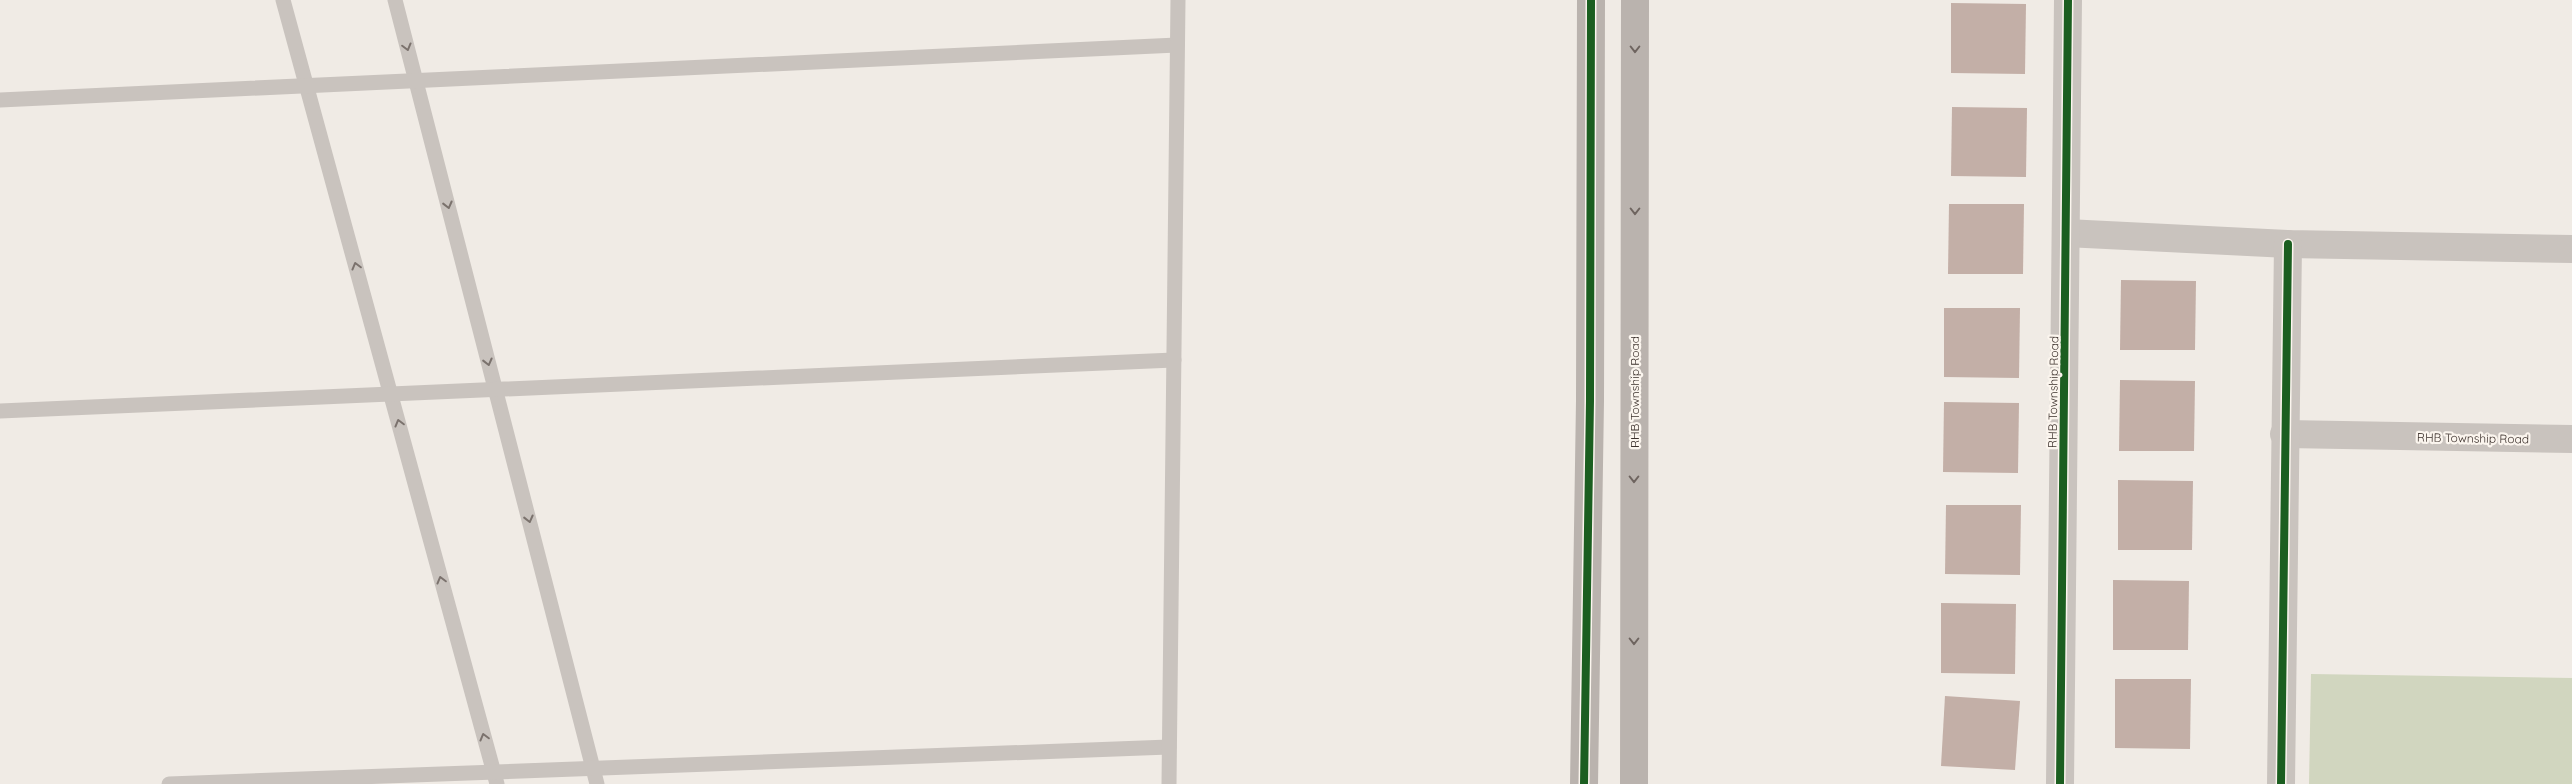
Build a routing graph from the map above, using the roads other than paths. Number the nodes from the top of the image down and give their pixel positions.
1 (283, 0) edge
2 (395, 0) edge
3 (1178, 0) edge
4 (1591, 0) edge
5 (1635, 0) edge
6 (2068, 0) edge
7 (1177, 45) junction
8 (416, 80) junction
9 (307, 85) junction
10 (0, 100) edge
11 (2066, 233) junction
12 (2288, 244) junction
13 (2572, 249) edge
14 (1174, 360) junction
15 (496, 390) junction
16 (391, 394) junction
17 (0, 411) edge
18 (2284, 434) junction
19 (2572, 439) edge
20 (1169, 747) junction
21 (593, 768) junction
22 (495, 778) edge
23 (169, 784) edge
24 (597, 784) edge
25 (1169, 784) edge
26 (1584, 784) edge
27 (1634, 784) edge
28 (2060, 784) edge
29 (2282, 784) edge

1 - 9 lane
2 -> 8 lane
3 - 7 lane
4 - 26 street
5 -> 27 street, RHB Township Road
6 - 11 street, RHB Township Road
7 - 8 lane
7 - 14 lane
8 - 9 lane
8 -> 15 lane
9 - 10 lane
16 -> 9 lane
11 - 12 street
11 - 28 street, RHB Township Road
12 - 13 street
12 - 18 street
14 - 15 lane
14 - 20 lane
15 - 16 lane
15 -> 21 lane
16 - 17 lane
22 -> 16 lane
18 - 19 street, RHB Township Road
18 - 29 street
20 - 21 lane
20 - 25 lane
21 - 22 lane
21 - 24 lane
22 - 23 lane

